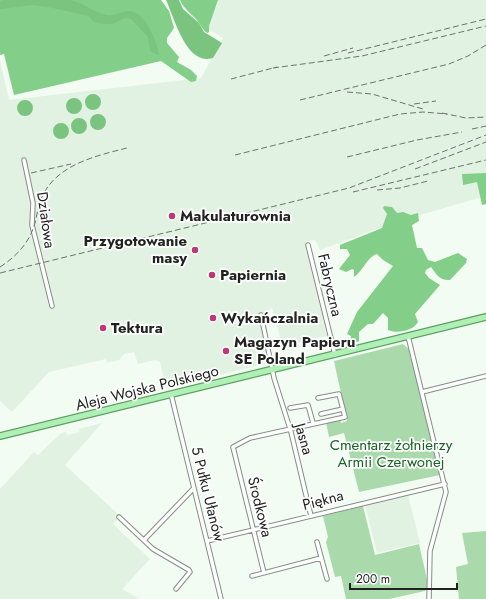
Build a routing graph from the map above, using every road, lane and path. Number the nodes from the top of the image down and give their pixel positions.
1 (24, 160) dead end
2 (308, 245) dead end
3 (52, 306) dead end
4 (262, 315) dead end
5 (486, 317) edge
6 (408, 336) junction
7 (335, 355) junction
8 (273, 370) junction
9 (486, 376) edge
10 (422, 392) junction
11 (171, 394) junction
12 (318, 398) dead end
13 (290, 408) dead end
14 (343, 409) junction
15 (321, 414) dead end
16 (313, 423) junction
17 (288, 429) junction
18 (0, 436) edge
19 (445, 484) junction
20 (194, 488) junction
21 (311, 516) junction
22 (119, 517) dead end
23 (253, 530) junction
24 (144, 540) junction
25 (207, 541) junction
26 (317, 542) dead end
27 (321, 558) junction
28 (264, 573) junction
29 (252, 576) dead end
30 (327, 579) dead end
31 (176, 589) dead end
32 (221, 599) edge
33 (429, 599) edge

1 - 3 street, Działowa
2 - 7 street, Fabryczna
4 - 8 street, Jasna
5 - 6 main road, Aleja Wojska Polskiego
6 - 7 main road, Aleja Wojska Polskiego
6 - 10 street
7 - 8 main road, Aleja Wojska Polskiego
8 - 11 main road, Aleja Wojska Polskiego
8 - 17 street, Jasna
9 - 10 street
10 - 19 street
11 - 18 main road, Aleja Wojska Polskiego
11 - 20 street, 5 Pułku Ułanów
12 - 14 street
13 - 16 street
14 - 15 street
14 - 16 street
16 - 17 street
17 - 21 street, Jasna
17 - 23 street, Środkowa
19 - 21 street, Piękna
19 - 33 street
20 - 24 street
20 - 25 street, 5 Pułku Ułanów
21 - 23 street, Piękna
22 - 24 street
23 - 25 street, Piękna
23 - 28 street, Środkowa
24 - 31 street
25 - 32 street, 5 Pułku Ułanów
26 - 27 street
27 - 28 street
27 - 30 street
28 - 29 street

